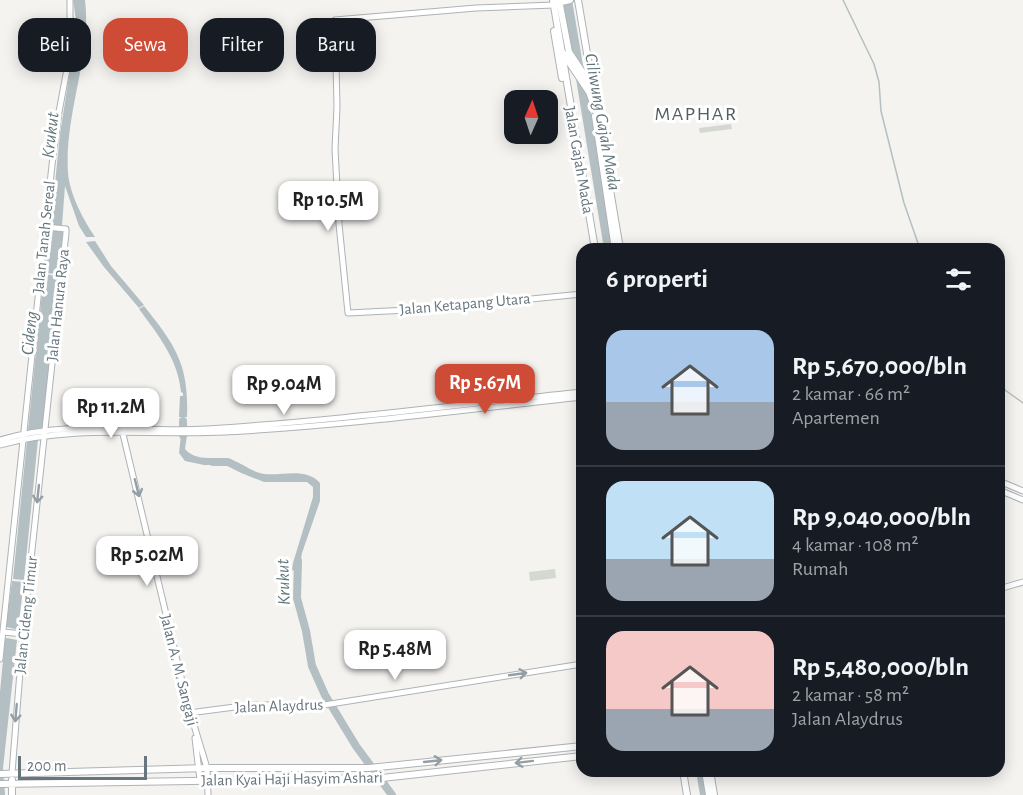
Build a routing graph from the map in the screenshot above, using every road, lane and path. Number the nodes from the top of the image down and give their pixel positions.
1 (70, 0) edge
2 (578, 0) edge
3 (559, 2) edge
4 (561, 48) junction
5 (602, 133) junction
6 (576, 141) junction
7 (48, 227) junction
8 (594, 243) edge
9 (614, 243) edge
10 (619, 243) edge
11 (576, 295) edge
12 (576, 393) edge
13 (576, 398) edge
14 (466, 407) junction
15 (122, 430) junction
16 (43, 433) junction
17 (25, 436) junction
18 (0, 440) edge
19 (0, 446) edge
20 (1005, 484) edge
21 (1023, 491) edge
22 (1005, 492) edge
23 (1023, 500) edge
24 (1023, 582) edge
25 (1005, 587) edge
26 (4, 632) junction
27 (20, 634) junction
28 (0, 659) edge
29 (576, 665) edge
30 (189, 712) junction
31 (195, 736) junction
32 (576, 747) edge
33 (576, 757) edge
34 (199, 768) junction
35 (207, 768) junction
36 (10, 773) junction
37 (0, 774) edge
38 (684, 777) edge
39 (706, 777) edge
40 (711, 777) edge
41 (204, 780) junction
42 (11, 783) junction
43 (0, 784) edge
44 (12, 795) edge
45 (208, 795) edge
46 (687, 795) edge
47 (709, 795) edge
48 (714, 795) edge

1 - 7 street, Jalan Tanah Sereal
2 - 5 main road
3 - 4 main road, Jalan Gajah Mada
3 - 5 main road
3 - 6 main road
3 - 11 street, Jalan Ketapang Utara
4 - 6 main road, Jalan Gajah Mada
4 - 9 main road
5 - 10 main road
6 - 8 main road, Jalan Gajah Mada
7 - 16 street, Jalan Hanura Raya
7 - 17 street, Jalan Tanah Sereal
12 - 14 street
13 - 14 street
14 - 15 street
15 - 16 street
15 -> 30 street, Jalan A. M. Sangaji
16 - 17 street
16 -> 27 street, Jalan Cideng Timur
17 - 18 street
17 - 19 street
17 - 26 street, Jalan Tanah Sereal
20 - 21 street
22 - 23 street
24 - 25 street
26 - 27 street
26 - 28 street, Jalan Tanah Sereal
27 -> 36 street, Jalan Cideng Timur
30 -> 29 street, Jalan Alaydrus
30 - 31 street, Jalan A. M. Sangaji
31 - 34 street, Jalan A. M. Sangaji
31 - 35 street, Jalan A. M. Sangaji
35 -> 32 main road, Jalan Kyai Haji Hasyim Ashari
33 -> 41 main road, Jalan Kyai Haji Hasyim Ashari
34 - 35 main road, Jalan Kyai Haji Hasyim Ashari
34 - 36 main road, Jalan Kyai Haji Hasyim Ashari
34 - 41 street, Jalan A. M. Sangaji
35 - 41 street, Jalan A. M. Sangaji
36 - 37 main road, Jalan Kyai Haji Hasyim Ashari
36 - 42 main road, Jalan Cideng Timur
38 - 46 main road
39 - 47 main road
40 - 48 main road
41 - 42 main road, Jalan Kyai Haji Hasyim Ashari
41 - 45 street
42 - 43 main road, Jalan Kyai Haji Hasyim Ashari
42 - 44 main road, Jalan Cideng Timur

